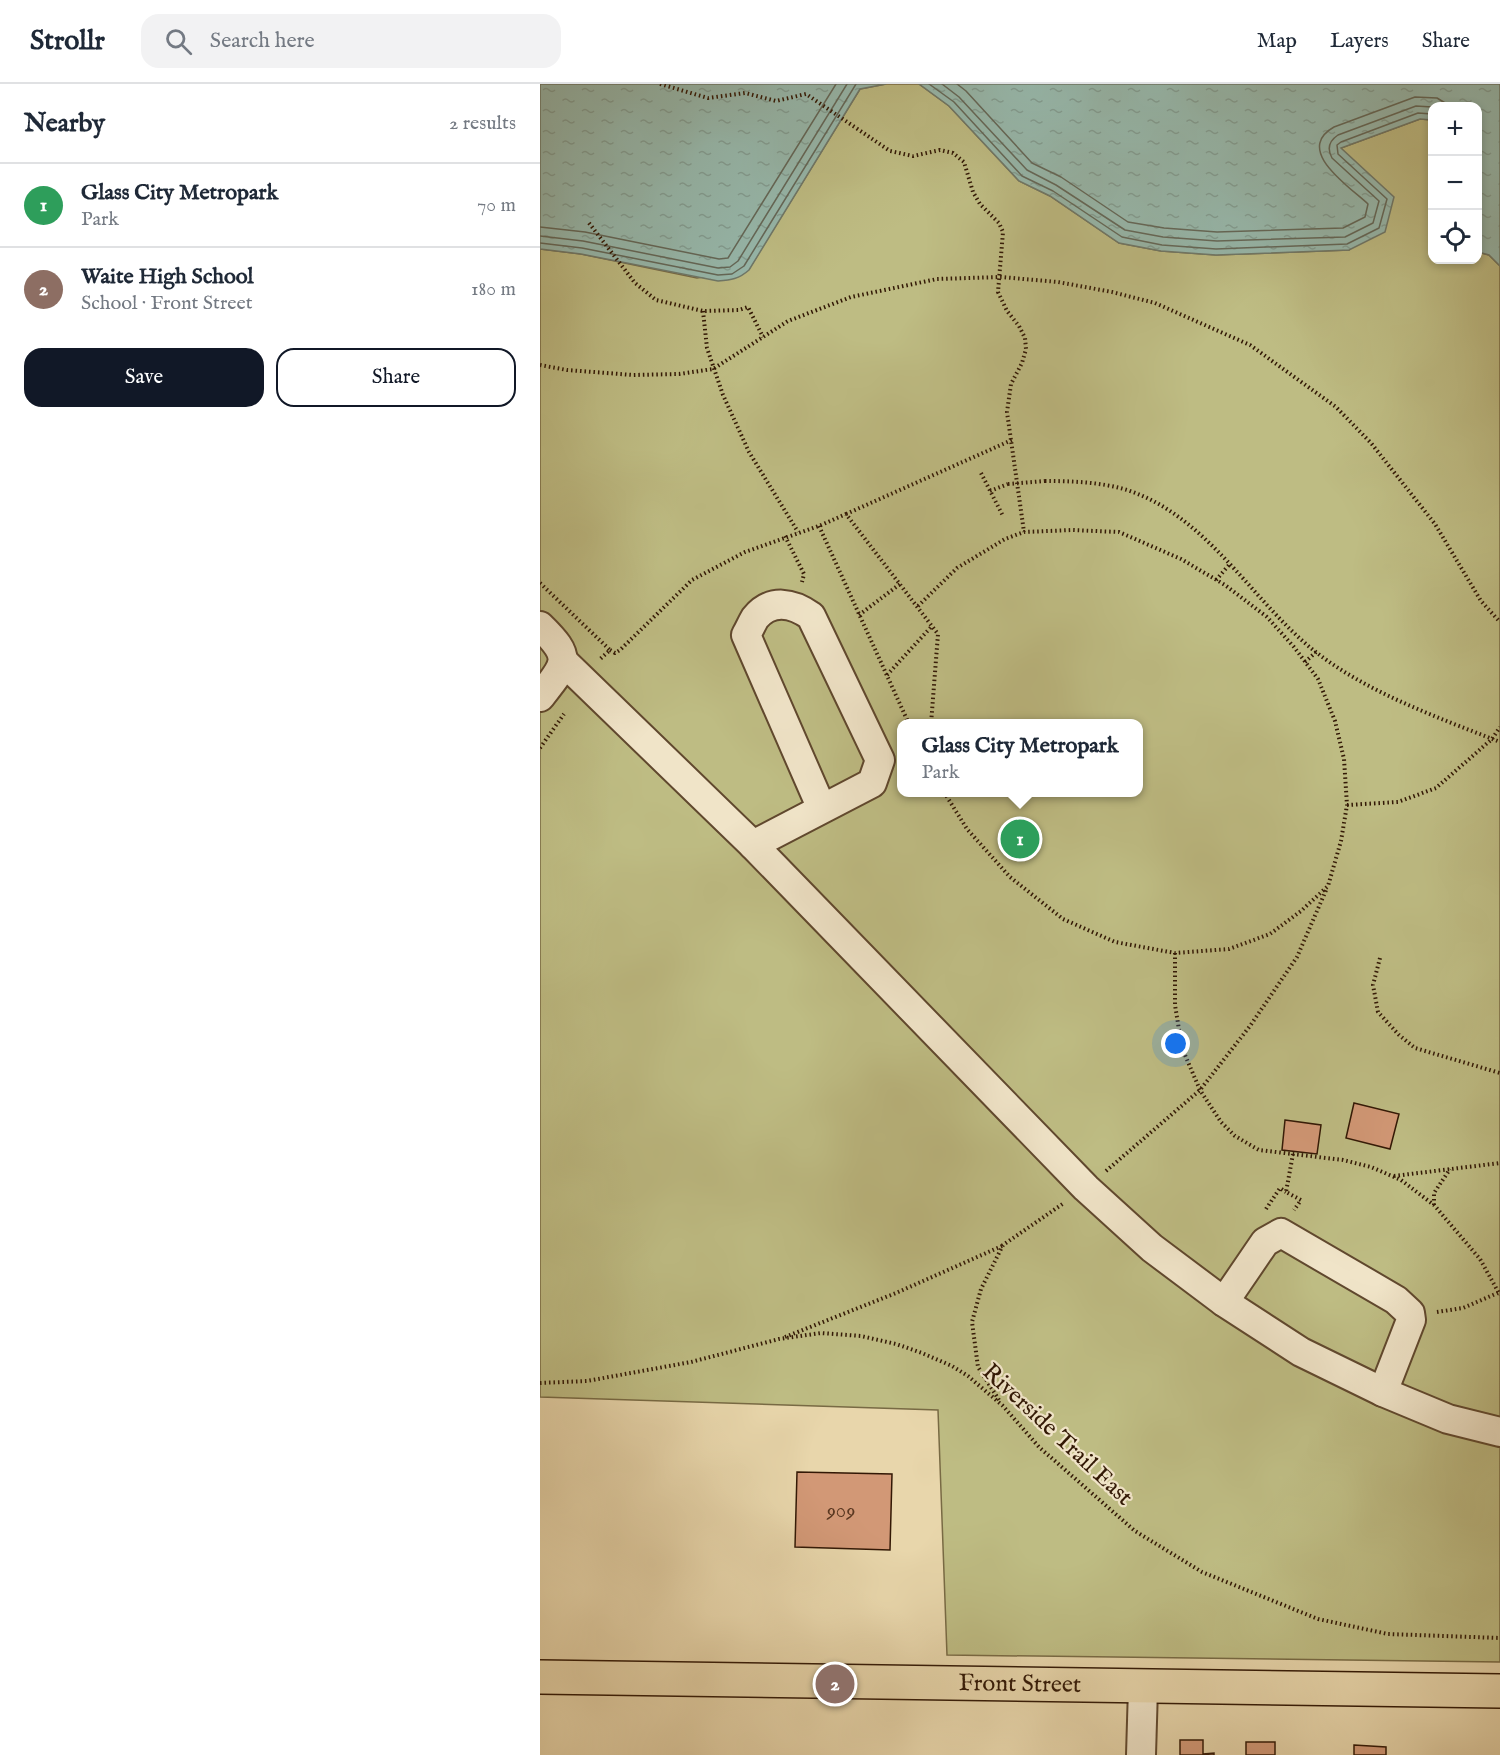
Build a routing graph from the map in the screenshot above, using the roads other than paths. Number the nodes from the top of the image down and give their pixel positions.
1 (540, 626) edge
2 (563, 661) junction
3 (540, 697) edge
4 (822, 809) junction
5 (753, 845) junction
6 (1224, 1302) junction
7 (1383, 1392) junction
8 (1500, 1432) edge
9 (540, 1677) edge
10 (1143, 1688) junction
11 (1500, 1692) edge
12 (1141, 1755) edge

1 - 2 street
2 - 3 street
2 - 5 street
4 - 4 street
4 - 5 street
5 - 6 street
6 - 7 street
6 - 7 street
7 - 8 street
9 - 10 main road, Front Street
10 - 11 main road, Front Street
10 - 12 street

